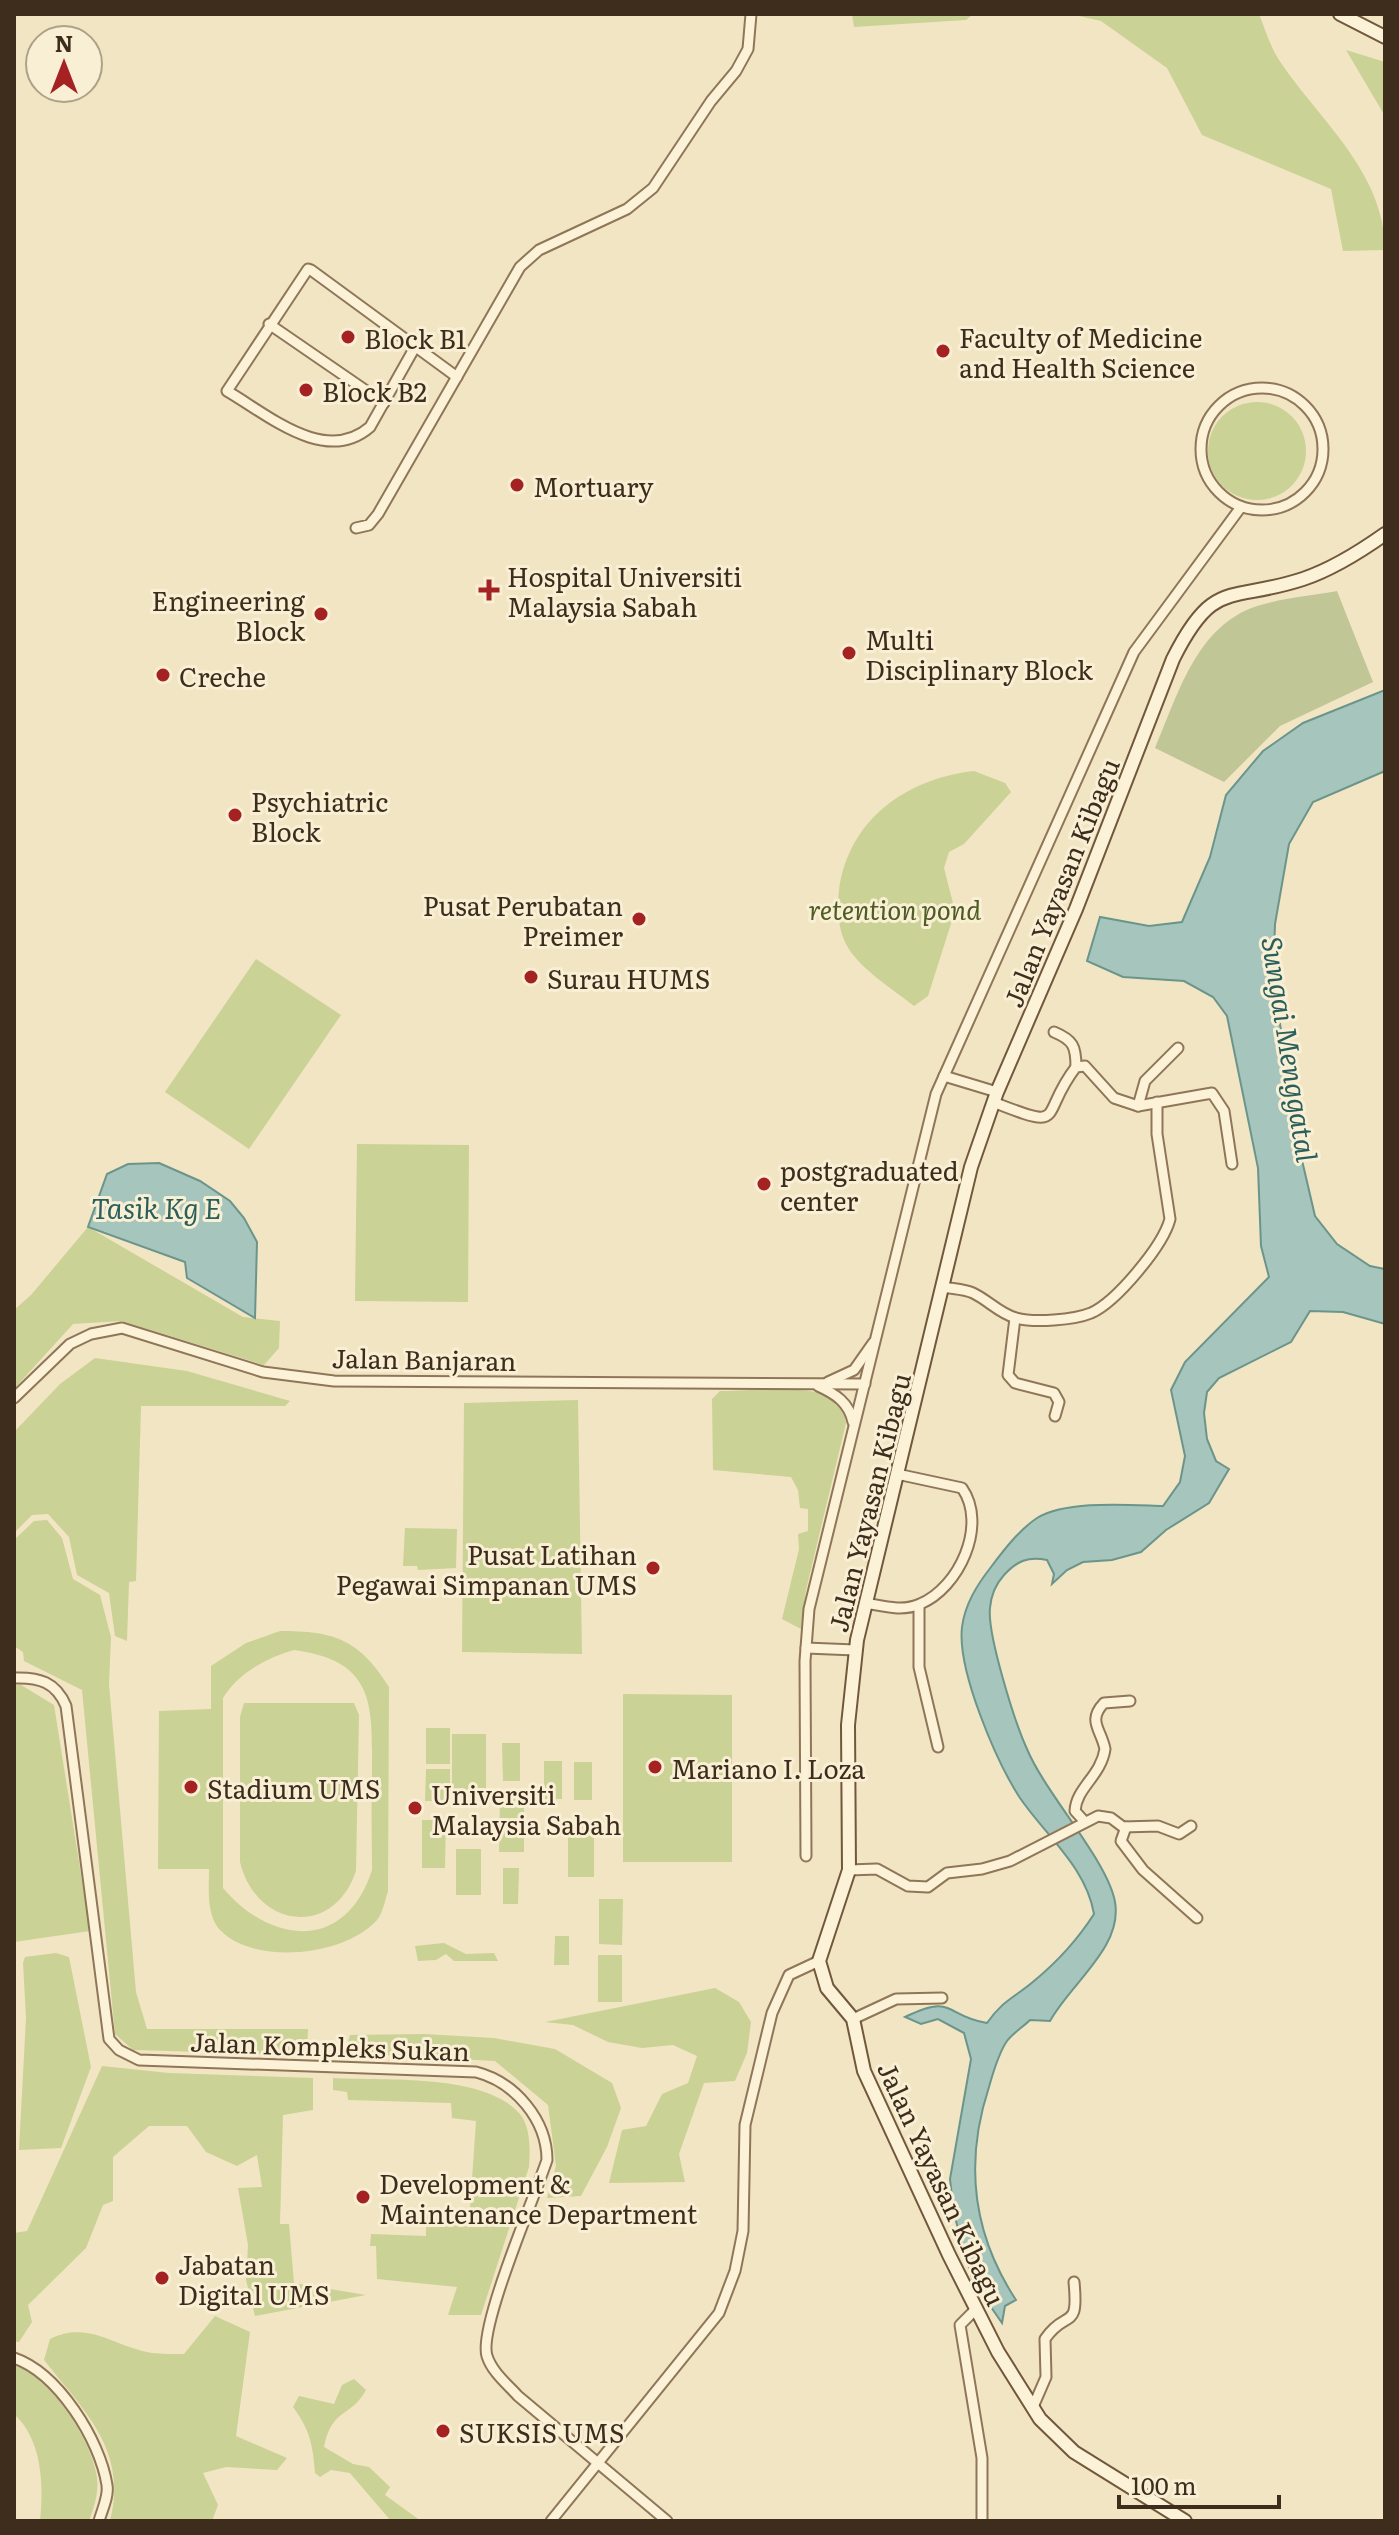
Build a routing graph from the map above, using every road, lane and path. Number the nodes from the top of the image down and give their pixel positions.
1 (751, 14) edge
2 (1340, 14) edge
3 (1385, 37) edge
4 (269, 324) junction
5 (415, 347) junction
6 (457, 377) junction
7 (384, 403) junction
8 (1241, 507) junction
9 (356, 528) dead end
10 (1385, 534) edge
11 (1054, 1032) dead end
12 (1178, 1048) dead end
13 (1076, 1067) junction
14 (944, 1076) junction
15 (995, 1097) junction
16 (1157, 1102) junction
17 (1138, 1106) junction
18 (1232, 1164) dead end
19 (943, 1287) junction
20 (1015, 1318) junction
21 (876, 1339) junction
22 (813, 1384) junction
23 (865, 1384) junction
24 (14, 1398) edge
25 (1055, 1416) dead end
26 (854, 1425) junction
27 (897, 1474) junction
28 (865, 1603) junction
29 (919, 1605) junction
30 (806, 1648) junction
31 (855, 1650) junction
32 (14, 1678) edge
33 (1130, 1701) dead end
34 (938, 1747) dead end
35 (1081, 1824) junction
36 (1191, 1826) dead end
37 (1126, 1827) junction
38 (806, 1856) dead end
39 (849, 1870) junction
40 (1197, 1918) dead end
41 (819, 1961) junction
42 (942, 1998) dead end
43 (853, 2019) junction
44 (1074, 2282) dead end
45 (977, 2308) junction
46 (14, 2358) edge
47 (1033, 2407) junction
48 (595, 2462) junction
49 (99, 2521) edge
50 (551, 2521) edge
51 (667, 2521) edge
52 (982, 2521) edge
53 (1185, 2521) edge

1 - 6 street
2 - 3 street
4 - 5 street
4 - 7 street
4 - 7 street
5 - 6 street
5 - 7 street
6 - 9 street
8 - 8 street
8 - 14 street
10 - 15 street, Jalan Yayasan Kibagu
11 - 13 street
12 - 17 street
13 - 15 street
13 - 17 street
14 - 15 street
14 - 21 street
15 - 19 street, Jalan Yayasan Kibagu
16 - 17 street
16 - 18 street
16 - 20 street
19 - 20 street
19 - 27 street, Jalan Yayasan Kibagu
20 - 25 street
21 - 22 street
21 - 23 street
22 - 23 street, Jalan Banjaran
22 - 24 street, Jalan Banjaran
22 - 26 street
23 - 26 street
26 - 30 street
27 - 28 street, Jalan Yayasan Kibagu
27 - 29 street
28 - 29 street
28 - 31 street, Jalan Yayasan Kibagu
29 - 34 street
30 - 31 street
30 - 38 street
31 - 39 street, Jalan Yayasan Kibagu
32 - 48 street, Jalan Kompleks Sukan
33 - 35 street
35 - 37 street
35 - 39 street
36 - 37 street
37 - 40 street
39 - 41 street, Jalan Yayasan Kibagu
41 - 43 street, Jalan Yayasan Kibagu
41 - 48 street
42 - 43 street
43 - 45 street, Jalan Yayasan Kibagu
44 - 47 street
45 - 47 street, Jalan Yayasan Kibagu
45 - 52 street
46 - 49 street
47 - 53 street, Jalan Yayasan Kibagu
48 - 50 street
48 - 51 street, Jalan Kompleks Sukan

